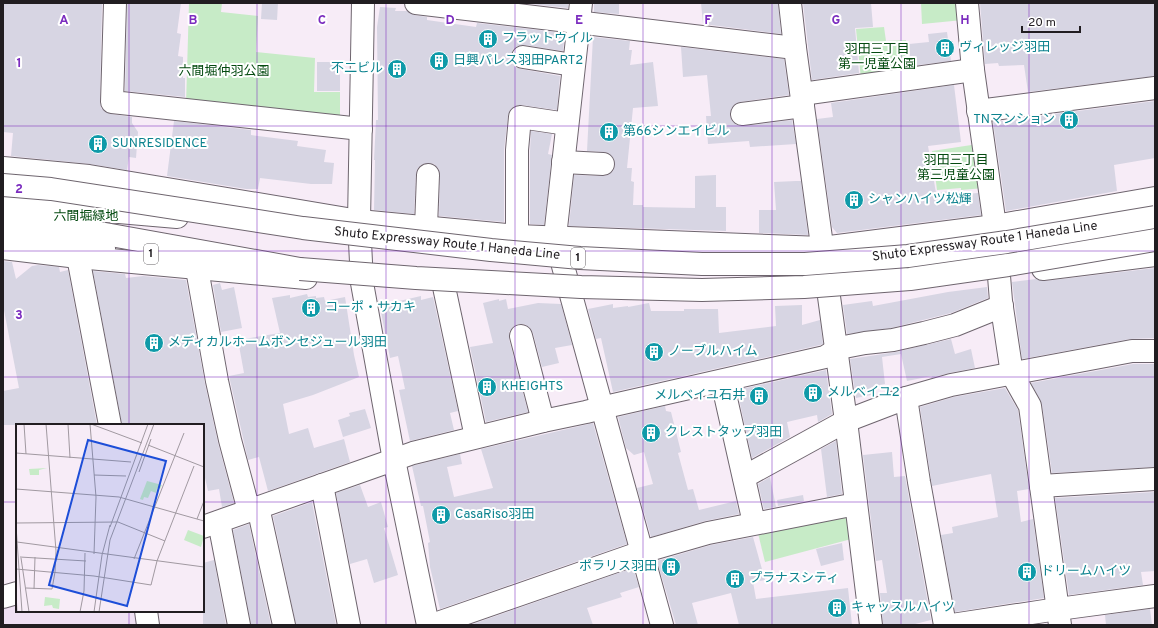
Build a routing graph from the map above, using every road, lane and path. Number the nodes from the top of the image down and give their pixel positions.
1 (115, 3) edge
2 (363, 3) edge
3 (416, 3) edge
4 (790, 3) edge
5 (967, 3) edge
6 (451, 5) edge
7 (579, 13) edge
8 (795, 48) junction
9 (523, 57) dead end
10 (573, 65) junction
11 (972, 70) junction
12 (1155, 88) edge
13 (802, 100) junction
14 (978, 111) junction
15 (742, 114) dead end
16 (567, 124) junction
17 (361, 129) junction
18 (563, 162) junction
19 (603, 164) dead end
20 (3, 168) edge
21 (428, 175) dead end
22 (3, 184) edge
23 (1155, 198) edge
24 (3, 202) edge
25 (1155, 217) edge
26 (3, 218) edge
27 (359, 221) junction
28 (995, 226) junction
29 (426, 227) junction
30 (303, 228) junction
31 (3, 236) edge
32 (517, 236) junction
33 (555, 237) junction
34 (1155, 240) edge
35 (3, 248) edge
36 (822, 248) junction
37 (1155, 255) edge
38 (78, 257) junction
39 (197, 269) junction
40 (300, 269) junction
41 (999, 274) junction
42 (362, 283) junction
43 (444, 287) junction
44 (570, 293) junction
45 (829, 294) junction
46 (1002, 306) junction
47 (521, 336) dead end
48 (836, 351) junction
49 (1155, 351) edge
50 (1012, 374) junction
51 (722, 381) junction
52 (906, 398) junction
53 (602, 408) junction
54 (542, 421) junction
55 (846, 421) junction
56 (110, 424) edge
57 (476, 437) junction
58 (394, 460) junction
59 (744, 477) junction
60 (1155, 479) edge
61 (322, 485) junction
62 (1041, 486) junction
63 (856, 504) junction
64 (254, 509) junction
65 (754, 523) junction
66 (211, 524) edge
67 (642, 552) junction
68 (16, 592) edge
69 (1155, 596) edge
70 (3, 597) edge
71 (146, 612) edge
72 (1058, 617) edge
73 (148, 625) edge
74 (239, 625) edge
75 (284, 625) edge
76 (349, 625) edge
77 (428, 625) edge
78 (432, 625) edge
79 (662, 625) edge
80 (871, 625) edge
81 (946, 625) edge
82 (952, 625) edge

1 - 17 main road
2 - 17 main road
3 - 6 main road
4 - 8 main road
5 - 11 main road
6 - 7 main road
7 - 8 main road
7 - 10 main road
8 - 13 main road
9 - 10 main road
10 - 16 main road
11 - 13 main road
11 - 14 main road
12 - 14 main road
13 - 15 main road
13 - 36 main road
14 - 28 main road
16 - 18 main road
16 - 32 main road
17 - 27 main road
18 - 19 main road
18 - 33 main road
20 - 27 main road
21 - 29 main road
22 - 30 main road, Shuto Expressway Route 1 Haneda Line / 1, bridge
23 - 28 main road
24 - 30 main road, bridge
25 - 30 main road, Shuto Expressway Route 1 Haneda Line / 1, bridge
26 - 40 main road
27 - 29 main road
27 - 42 main road
28 - 36 main road
28 - 41 main road
29 - 32 main road
31 - 40 main road, Shuto Expressway Route 1 Haneda Line / 1
32 - 33 main road
33 - 36 main road
33 - 44 main road
34 - 40 main road, Shuto Expressway Route 1 Haneda Line / 1, bridge
35 - 38 main road
36 - 45 main road
37 - 41 main road
38 - 39 main road
38 - 56 main road
39 - 42 main road
39 - 64 main road
41 - 45 main road
41 - 46 main road
42 - 43 main road
42 - 58 main road
43 - 44 main road
43 - 57 main road
44 - 45 main road
44 - 53 main road
45 - 48 main road
46 - 48 main road
46 - 50 main road
47 - 54 main road
48 - 51 main road
48 - 55 main road
49 - 50 main road
50 - 52 main road
50 - 62 main road
51 - 53 main road
51 - 59 main road
52 - 55 main road
52 - 81 main road
53 - 54 main road
53 - 67 main road
54 - 57 main road
55 - 59 main road
55 - 63 main road
57 - 58 main road
58 - 61 main road
58 - 77 main road
59 - 65 main road
60 - 62 main road
61 - 64 main road
61 - 76 main road
62 - 72 main road
63 - 65 main road
63 - 80 main road
64 - 66 main road
64 - 75 main road
65 - 67 main road
66 - 74 main road
67 - 78 main road
67 - 79 main road
68 - 70 main road
69 - 72 main road
71 - 73 main road
72 - 82 main road

